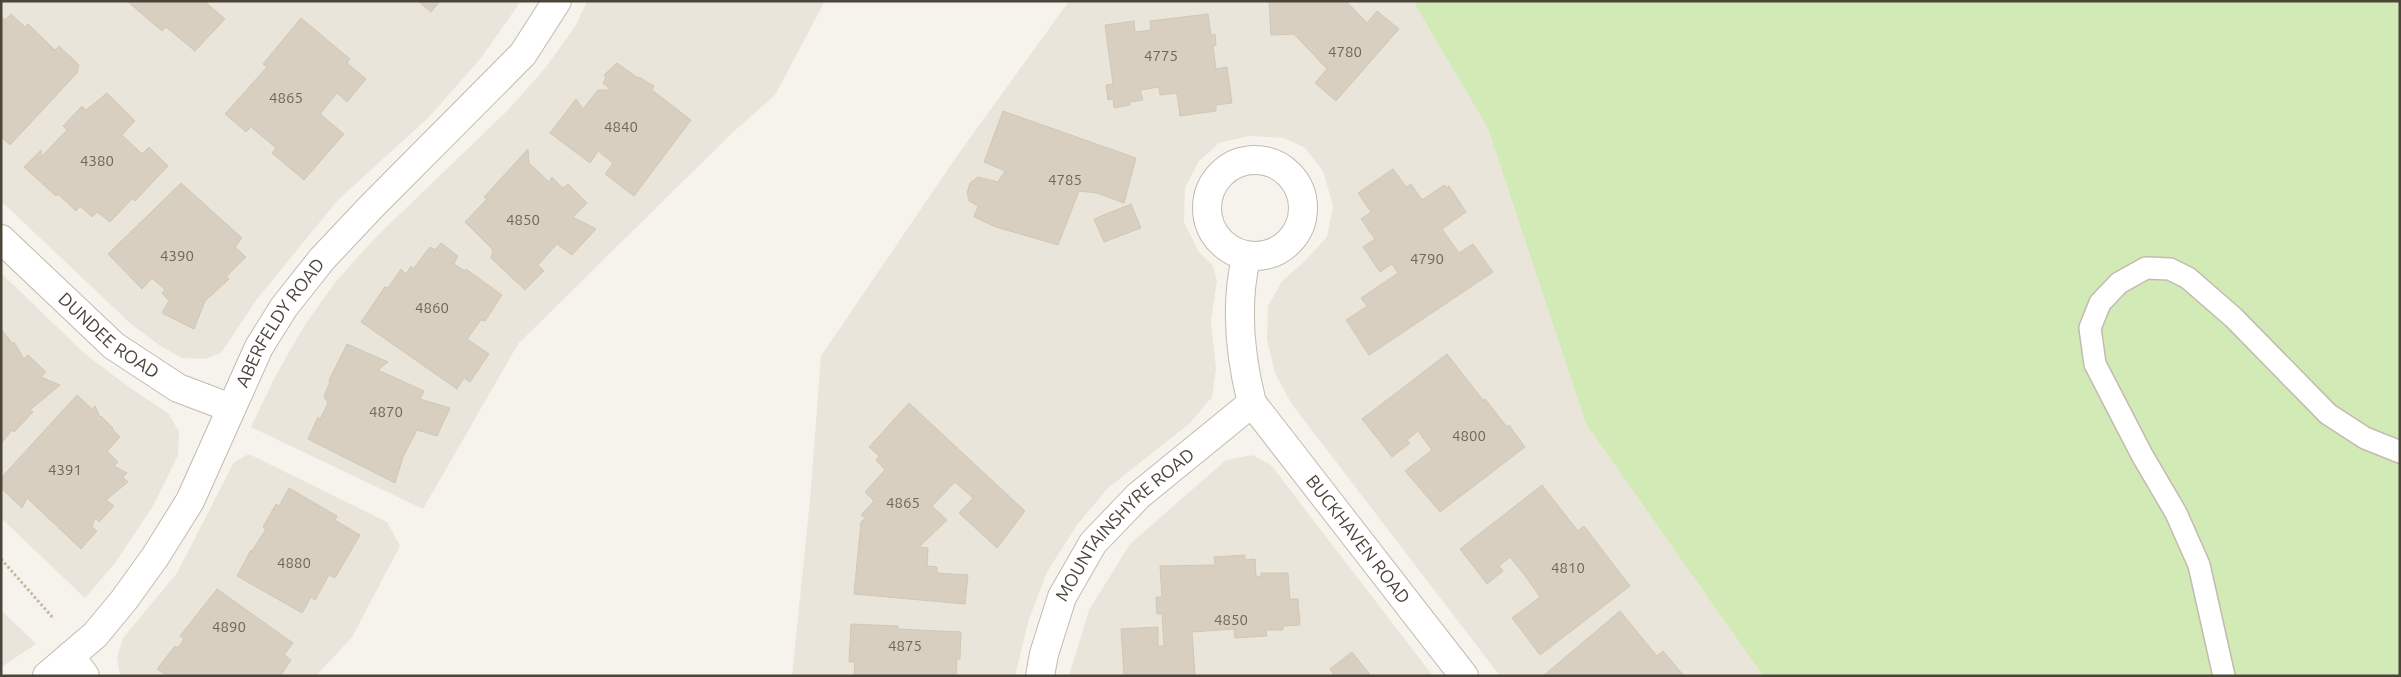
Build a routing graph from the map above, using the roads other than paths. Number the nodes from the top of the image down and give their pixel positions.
1 (557, 1) edge
2 (1, 239) edge
3 (1246, 258) dead end
4 (1252, 403) junction
5 (231, 408) junction
6 (2400, 452) edge
7 (77, 666) edge
8 (47, 676) edge
9 (1040, 676) edge
10 (1464, 676) edge
11 (2224, 676) edge

1 - 5 street, ABERFELDY ROAD
2 - 5 street, DUNDEE ROAD
3 - 4 street
4 - 9 street, MOUNTAINSHYRE ROAD
4 - 10 street, BUCKHAVEN ROAD
5 - 7 street, ABERFELDY ROAD
6 - 11 lane
7 - 8 street, ABERFELDY ROAD

